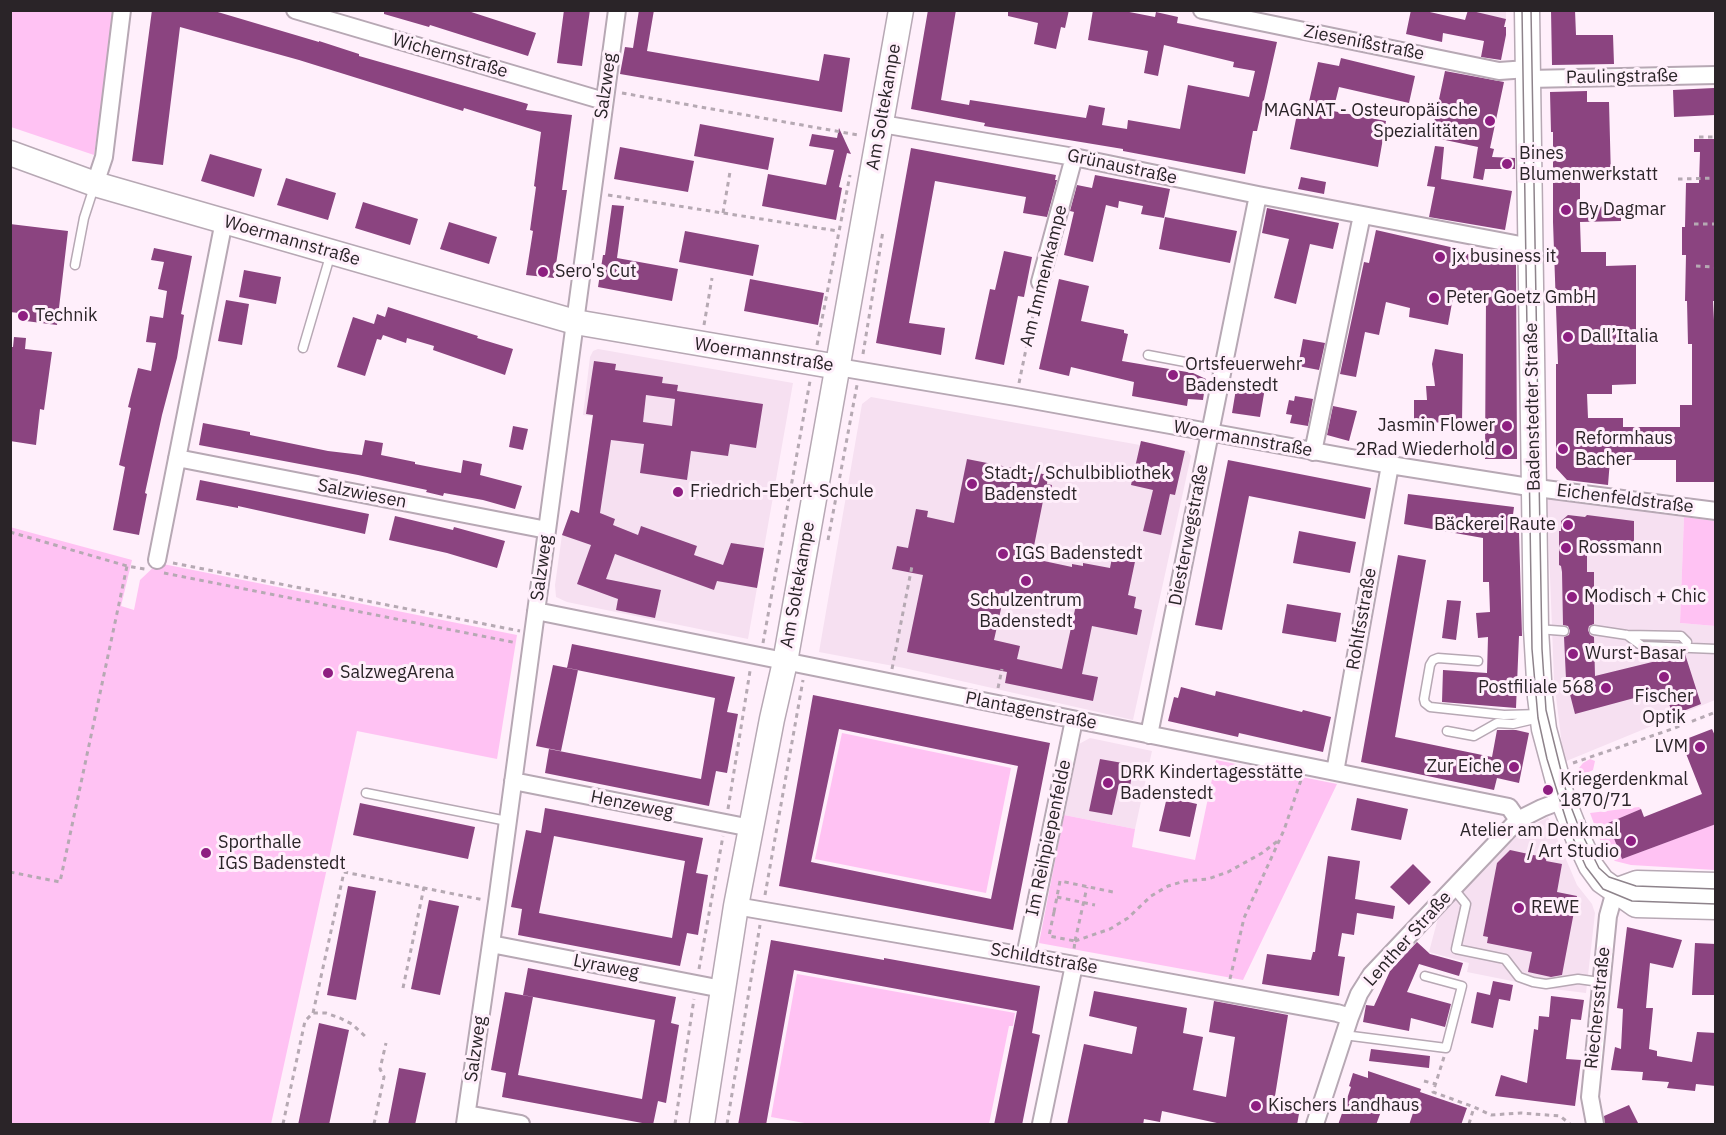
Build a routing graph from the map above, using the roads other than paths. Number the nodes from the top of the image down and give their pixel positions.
1 (122, 10) edge
2 (296, 10) edge
3 (616, 10) edge
4 (901, 10) edge
5 (1202, 10) edge
6 (1527, 10) edge
7 (1528, 74) junction
8 (1716, 75) edge
9 (605, 96) junction
10 (882, 124) junction
11 (10, 153) edge
12 (1074, 157) junction
13 (95, 184) junction
14 (1258, 195) junction
15 (1362, 215) junction
16 (224, 221) junction
17 (1531, 247) junction
18 (331, 253) junction
19 (75, 266) dead end
20 (1040, 282) road end
21 (575, 322) junction
22 (303, 348) dead end
23 (1148, 355) dead end
24 (849, 369) junction
25 (1222, 369) junction
26 (1209, 432) junction
27 (1313, 452) junction
28 (177, 458) junction
29 (1390, 465) junction
30 (1534, 488) junction
31 (1716, 511) edge
32 (547, 530) junction
33 (154, 565) road end
34 (537, 610) junction
35 (1536, 629) junction
36 (1594, 630) dead end
37 (1564, 631) dead end
38 (1627, 635) junction
39 (1687, 642) dead end
40 (1716, 649) edge
41 (1478, 661) dead end
42 (795, 663) junction
43 (1542, 716) junction
44 (1074, 720) junction
45 (1447, 731) dead end
46 (1149, 735) junction
47 (1335, 772) junction
48 (513, 782) junction
49 (366, 793) dead end
50 (1563, 800) junction
51 (1518, 820) junction
52 (507, 821) junction
53 (751, 828) junction
54 (1716, 885) edge
55 (1453, 888) junction
56 (1615, 891) junction
57 (736, 906) junction
58 (1716, 907) edge
59 (491, 944) junction
60 (1025, 956) junction
61 (1074, 957) junction
62 (1425, 976) dead end
63 (1600, 982) junction
64 (722, 989) junction
65 (1350, 1017) junction
66 (1344, 1035) junction
67 (466, 1119) edge
68 (521, 1125) edge
69 (702, 1125) edge
70 (1041, 1125) edge
71 (1315, 1125) edge
72 (1595, 1125) edge

1 - 13 street
2 - 9 street, Wichernstraße
3 - 9 street, Salzweg
4 - 10 street, Am Soltekampe
5 - 7 street, Ziesenißstraße
6 - 7 street, Badenstedter Straße
7 - 8 street, Paulingstraße
7 - 17 street, Badenstedter Straße
9 - 21 street, Salzweg
10 - 12 street, Grünaustraße
10 - 24 street, Am Soltekampe
11 - 13 street, Woermannstraße
12 - 14 street, Grünaustraße
12 - 20 street, Am Immenkampe
13 - 16 street, Woermannstraße
13 - 19 lane
14 - 15 street, Grünaustraße
14 - 25 street, Diesterwegstraße
15 - 17 street, Grünaustraße
15 - 27 street
16 - 18 street, Woermannstraße
16 - 28 street
17 - 30 street, Badenstedter Straße
18 - 21 street, Woermannstraße
18 - 22 lane
21 - 24 street, Woermannstraße
21 - 32 street, Salzweg
23 - 25 lane
24 - 26 street, Woermannstraße
24 - 42 street, Am Soltekampe
25 - 26 street, Diesterwegstraße
26 - 27 street, Woermannstraße
26 - 46 street, Diesterwegstraße
27 - 29 street, Woermannstraße
28 - 32 street, Salzwiesen
28 - 33 street
29 - 30 street, Woermannstraße
29 - 47 street, Rohlfsstraße
30 - 31 street, Eichenfeldstraße
30 - 35 street, Badenstedter Straße
32 - 34 street, Salzweg
34 - 42 street, Plantagenstraße
34 - 48 street, Salzweg
35 - 37 lane
35 - 43 street, Badenstedter Straße
36 - 38 lane
38 - 39 lane
38 - 40 lane
41 - 43 lane
42 - 44 street, Plantagenstraße
42 - 53 street, Am Soltekampe
43 - 45 lane
43 - 50 street, Badenstedter Straße
44 - 46 street, Plantagenstraße
44 - 60 street, Im Reihpiepenfelde
46 - 47 street, Plantagenstraße
47 - 51 street, Plantagenstraße
48 - 52 street, Salzweg
48 - 53 street, Henzeweg
49 - 52 lane
50 - 51 street, Lenther Straße
50 - 56 street, Badenstedter Straße
51 - 55 street, Lenther Straße
52 - 59 street, Salzweg
53 - 57 street, Am Soltekampe
54 - 56 street
55 - 63 lane
55 - 65 street, Lenther Straße
56 - 58 street, Badenstedter Straße
56 - 63 street, Riechersstraße
57 - 60 street, Schildtstraße
57 - 64 street, Am Soltekampe
59 - 64 street, Lyraweg
59 - 67 street, Salzweg
60 - 61 street, Schildtstraße
61 - 65 street, Schildtstraße
61 - 70 street
62 - 66 lane
63 - 72 street, Riechersstraße
64 - 69 street, Am Soltekampe
65 - 66 street, Lenther Straße
66 - 71 street, Lenther Straße
67 - 68 street

